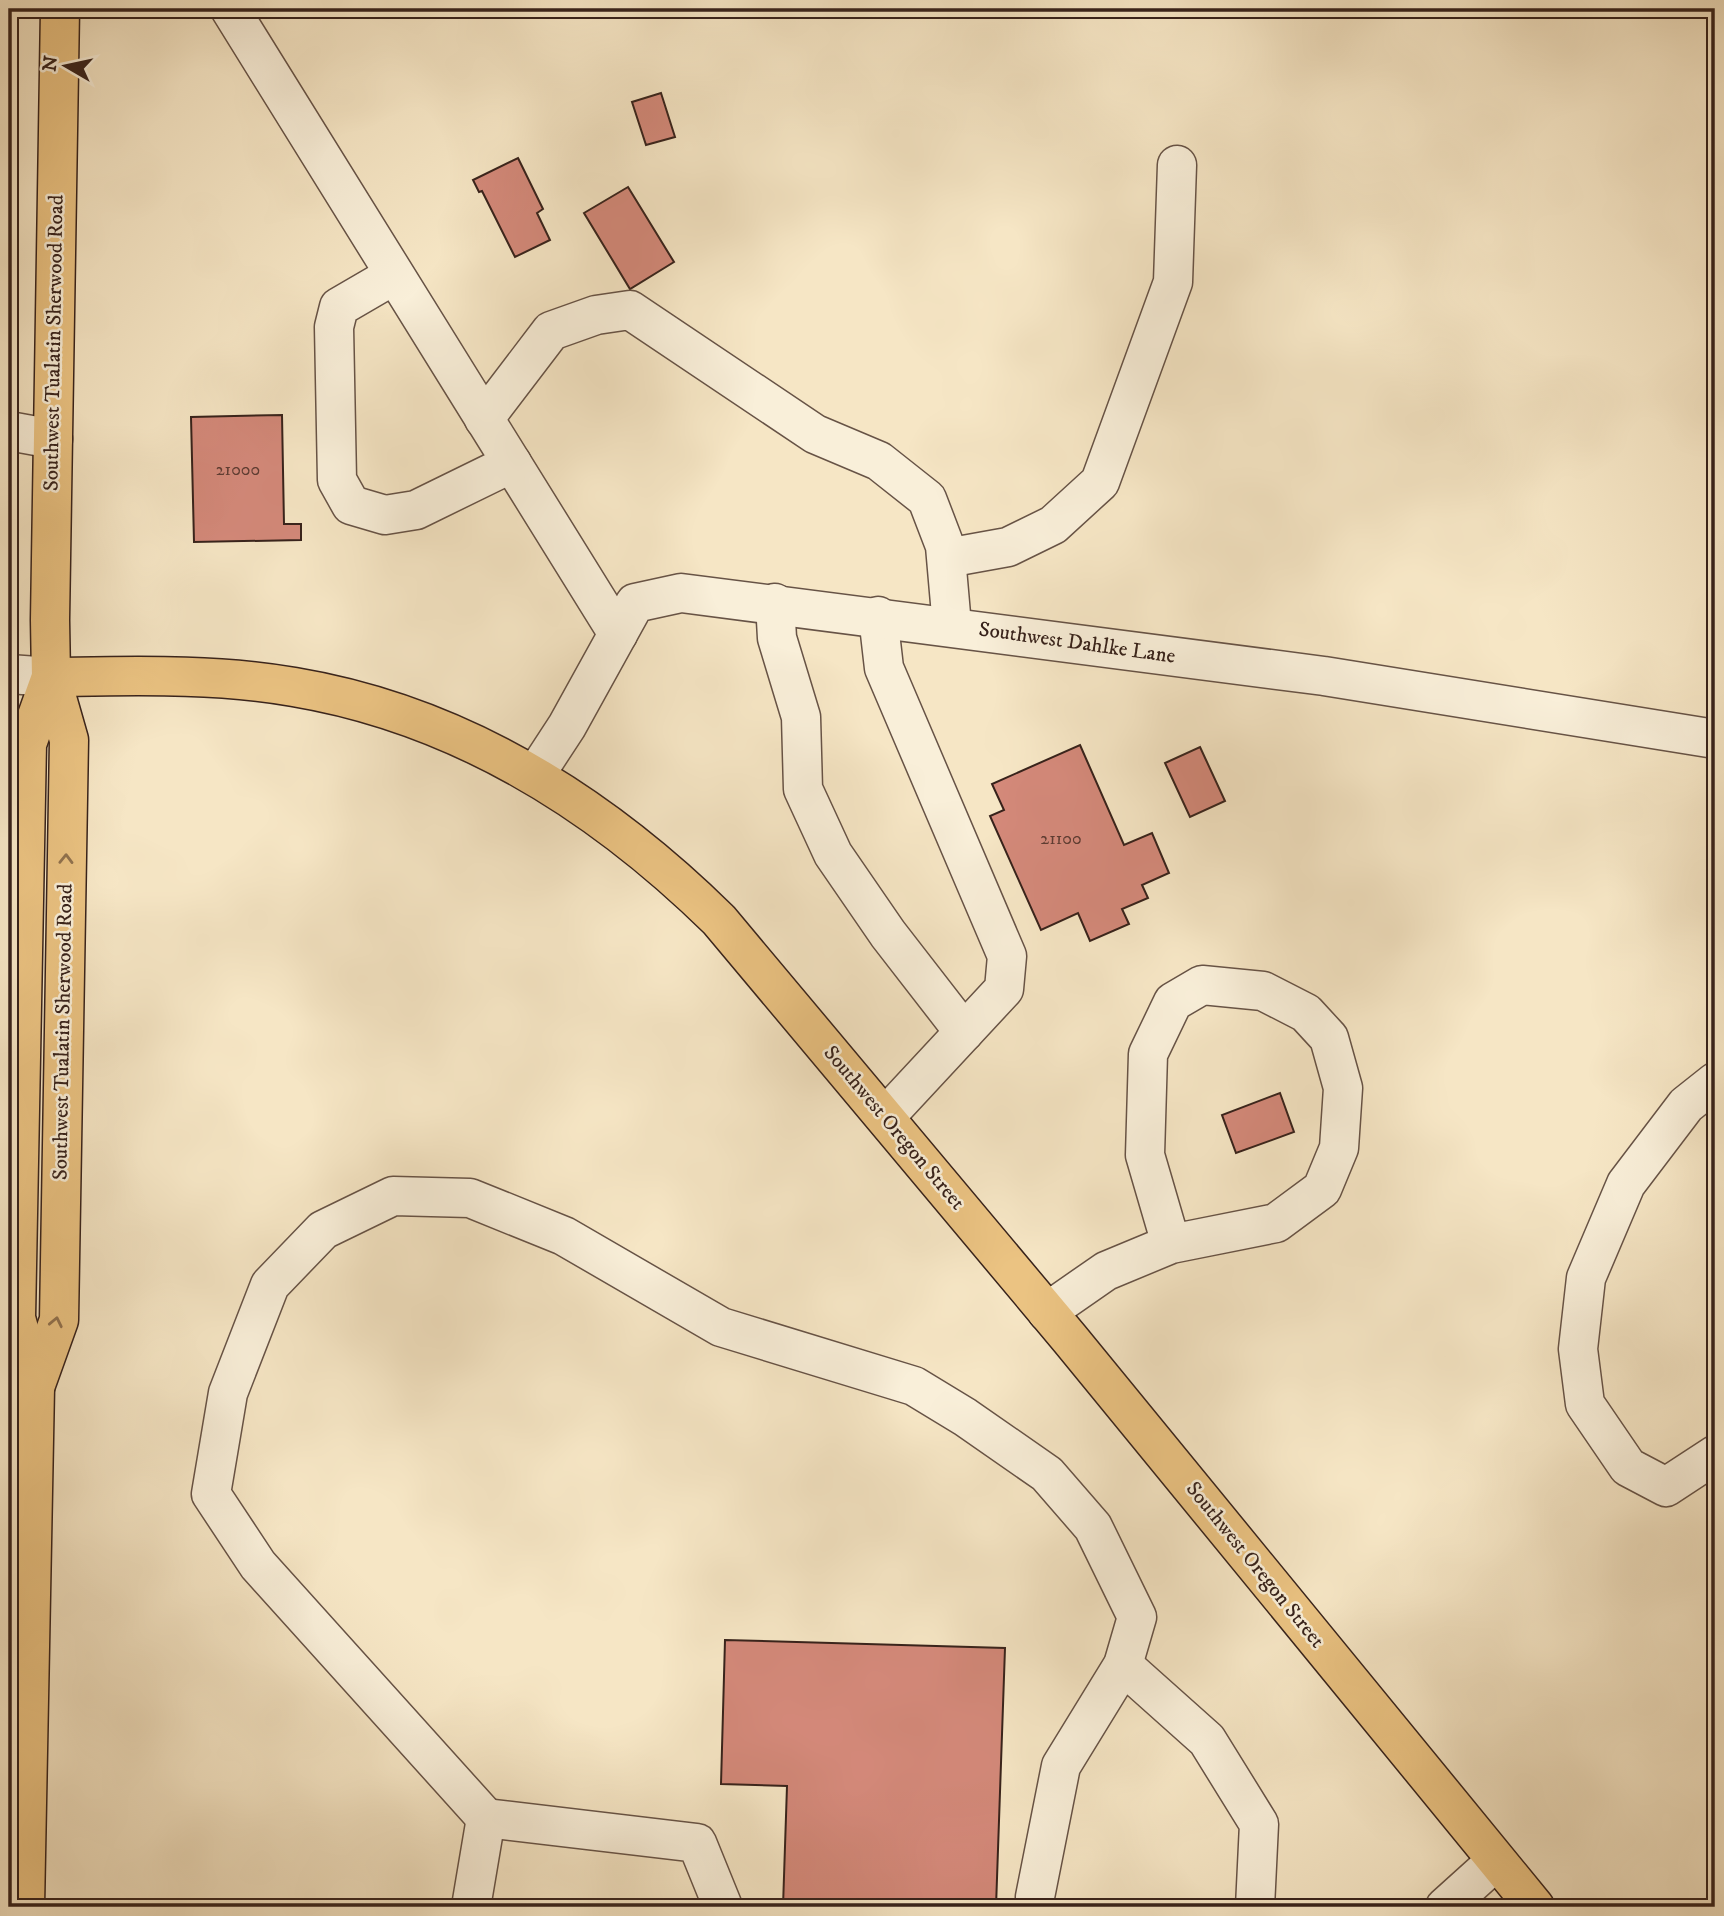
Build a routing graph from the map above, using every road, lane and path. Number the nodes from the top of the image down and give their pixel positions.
1 (60, 9) edge
2 (230, 9) edge
3 (1177, 165) dead end
4 (394, 275) junction
5 (484, 419) junction
6 (9, 431) edge
7 (53, 439) junction
8 (512, 463) junction
9 (947, 558) junction
10 (775, 603) junction
11 (878, 616) junction
12 (952, 626) junction
13 (618, 634) junction
14 (9, 674) edge
15 (51, 677) junction
16 (1715, 739) edge
17 (535, 775) junction
18 (964, 1032) junction
19 (1715, 1082) edge
20 (884, 1117) junction
21 (14, 1149) edge
22 (1171, 1244) junction
23 (1047, 1312) junction
24 (35, 1387) junction
25 (1715, 1455) edge
26 (1123, 1665) junction
27 (486, 1818) junction
28 (1496, 1861) junction
29 (25, 1907) edge
30 (471, 1907) edge
31 (723, 1907) edge
32 (1036, 1907) edge
33 (1255, 1907) edge
34 (1444, 1907) edge
35 (1535, 1907) edge

1 - 7 main road, Southwest Tualatin Sherwood Road
2 - 4 street
3 - 9 street
4 - 5 street
4 - 8 street
5 - 8 street
5 - 9 street
6 - 7 street
7 - 15 main road, Southwest Tualatin Sherwood Road
8 - 13 street
9 - 12 street
10 - 11 street, Southwest Dahlke Lane
10 - 13 street, Southwest Dahlke Lane
10 - 18 street
11 - 12 street, Southwest Dahlke Lane
11 - 18 street
12 - 16 street, Southwest Dahlke Lane
13 - 17 street, Southwest Dahlke Lane
14 - 15 street
15 - 17 main road, Southwest Oregon Street
15 - 21 main road, Southwest Tualatin Sherwood Road
24 -> 15 main road, Southwest Tualatin Sherwood Road
17 - 20 main road, Southwest Oregon Street
18 - 20 street
19 - 25 street
20 - 23 main road, Southwest Oregon Street
21 - 24 main road, Southwest Tualatin Sherwood Road
22 - 22 street
22 - 23 street
23 - 28 main road, Southwest Oregon Street
24 - 29 main road, Southwest Tualatin Sherwood Road
26 - 27 street
26 - 32 street
26 - 33 street
27 - 30 street
27 - 31 street
28 - 34 street
28 - 35 main road, Southwest Oregon Street

